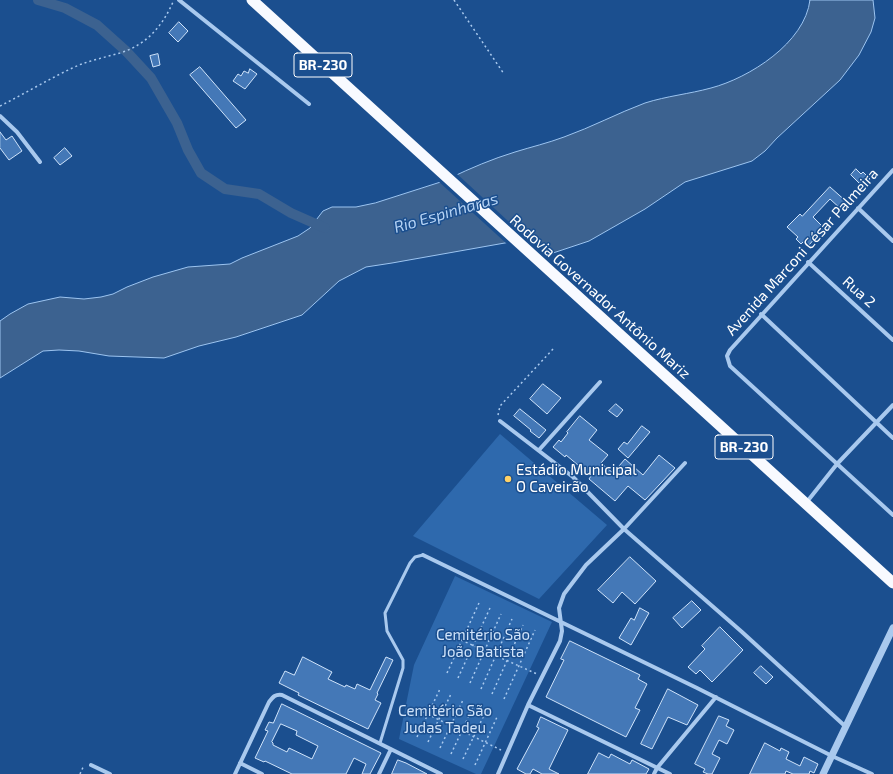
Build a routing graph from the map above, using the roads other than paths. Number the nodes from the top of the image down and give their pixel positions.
1 (179, 0) edge
2 (252, 0) edge
3 (309, 104) dead end
4 (0, 116) edge
5 (40, 162) dead end
6 (893, 170) edge
7 (858, 208) junction
8 (893, 240) edge
9 (808, 262) junction
10 (762, 314) junction
11 (893, 340) edge
12 (600, 382) dead end
13 (893, 405) edge
14 (500, 421) road end
15 (876, 423) junction
16 (893, 438) edge
17 (539, 450) junction
18 (685, 463) dead end
19 (837, 464) junction
20 (806, 504) junction
21 (893, 516) edge
22 (624, 530) junction
23 (423, 555) joint
24 (893, 583) edge
25 (561, 622) junction
26 (893, 628) edge
27 (716, 697) junction
28 (528, 704) junction
29 (846, 727) junction
30 (380, 744) junction
31 (391, 749) junction
32 (832, 756) junction
33 (240, 763) junction
34 (92, 765) dead end
35 (657, 768) junction
36 (110, 774) edge
37 (235, 774) edge
38 (262, 774) edge
39 (379, 774) edge
40 (441, 774) edge
41 (498, 774) edge
42 (654, 774) edge
43 (670, 774) edge
44 (824, 774) edge
45 (872, 774) edge

1 - 3 street
2 - 20 highway, Rodovia Governador Antônio Mariz / BR-230
4 - 5 street
6 - 7 street, Avenida Marconi César Palmeira
7 - 8 street
7 - 9 street, Avenida Marconi César Palmeira
9 - 10 street, Avenida Marconi César Palmeira
9 - 11 street, Rua 2
10 - 15 street
10 - 19 street, Avenida Marconi César Palmeira
12 - 17 street
13 - 15 street
14 - 17 street
15 - 16 street
15 - 19 street
17 - 22 street
18 - 22 street
19 - 20 street
19 - 21 street
20 - 24 highway, Rodovia Governador Antônio Mariz / BR-230
22 - 25 street
22 - 29 street
23 - 25 street
23 - 30 lane
25 - 27 street
25 - 28 street
26 - 29 street
27 - 32 street
27 - 35 street
28 - 35 street
28 - 41 street
29 - 32 street
30 - 31 street
30 - 33 street
31 - 39 street
31 - 40 street
32 - 44 street
32 - 45 street
33 - 37 street
33 - 38 street
34 - 36 street
35 - 42 street
35 - 43 street

